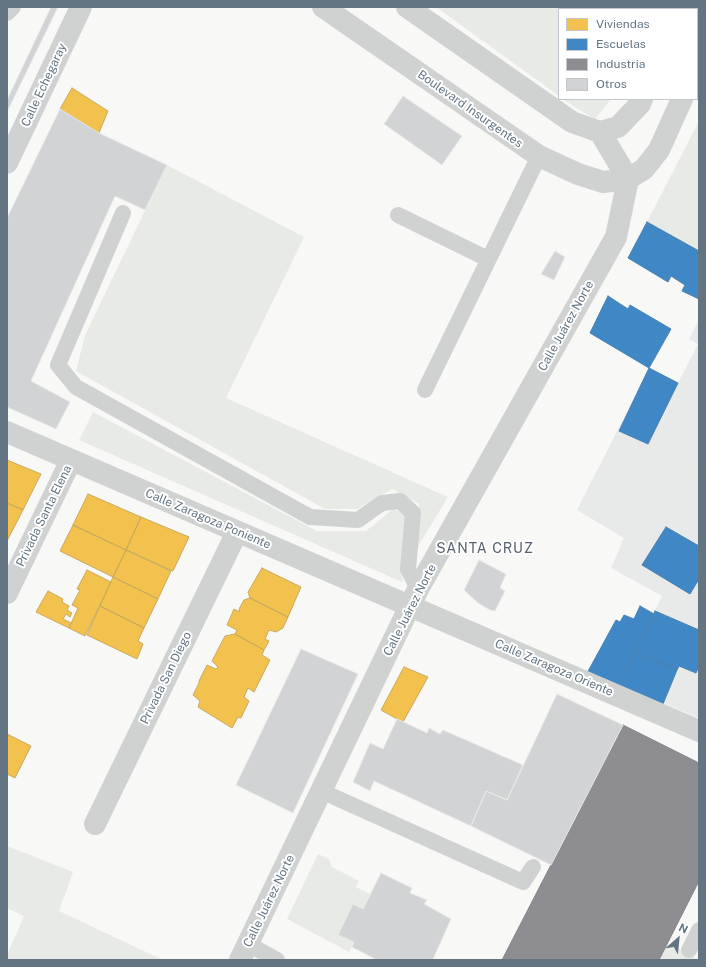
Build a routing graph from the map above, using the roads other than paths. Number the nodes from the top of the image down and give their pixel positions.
1 (13, 7) edge
2 (81, 7) edge
3 (323, 7) edge
4 (408, 7) edge
5 (7, 14) edge
6 (642, 100) edge
7 (682, 100) edge
8 (600, 132) junction
9 (539, 156) junction
10 (7, 163) edge
11 (628, 179) junction
12 (123, 213) dead end
13 (398, 215) dead end
14 (488, 259) junction
15 (425, 390) dead end
16 (7, 432) edge
17 (71, 460) junction
18 (238, 532) junction
19 (7, 593) edge
20 (414, 598) junction
21 (699, 731) edge
22 (321, 791) junction
23 (94, 824) dead end
24 (533, 867) dead end
25 (699, 930) edge
26 (689, 950) dead end
27 (244, 952) edge
28 (277, 960) edge

1 - 5 lane
2 - 10 street, Calle Echegaray
3 - 9 street, Boulevard Insurgentes
4 - 8 street
6 - 8 street
7 - 11 street
8 - 11 street
9 - 11 street, Boulevard Insurgentes
9 - 14 lane
11 - 20 street, Calle Juárez Norte
12 - 20 lane
13 - 14 lane
14 - 15 lane
16 - 17 street, Calle Zaragoza Poniente
17 - 18 street, Calle Zaragoza Poniente
17 - 19 street, Privada Santa Elena
18 - 20 street, Calle Zaragoza Poniente
18 - 23 street, Privada San Diego
20 - 21 street, Calle Zaragoza Oriente
20 - 22 street, Calle Juárez Norte
22 - 24 lane
22 - 27 street, Calle Juárez Norte
25 - 26 lane
27 - 28 lane

